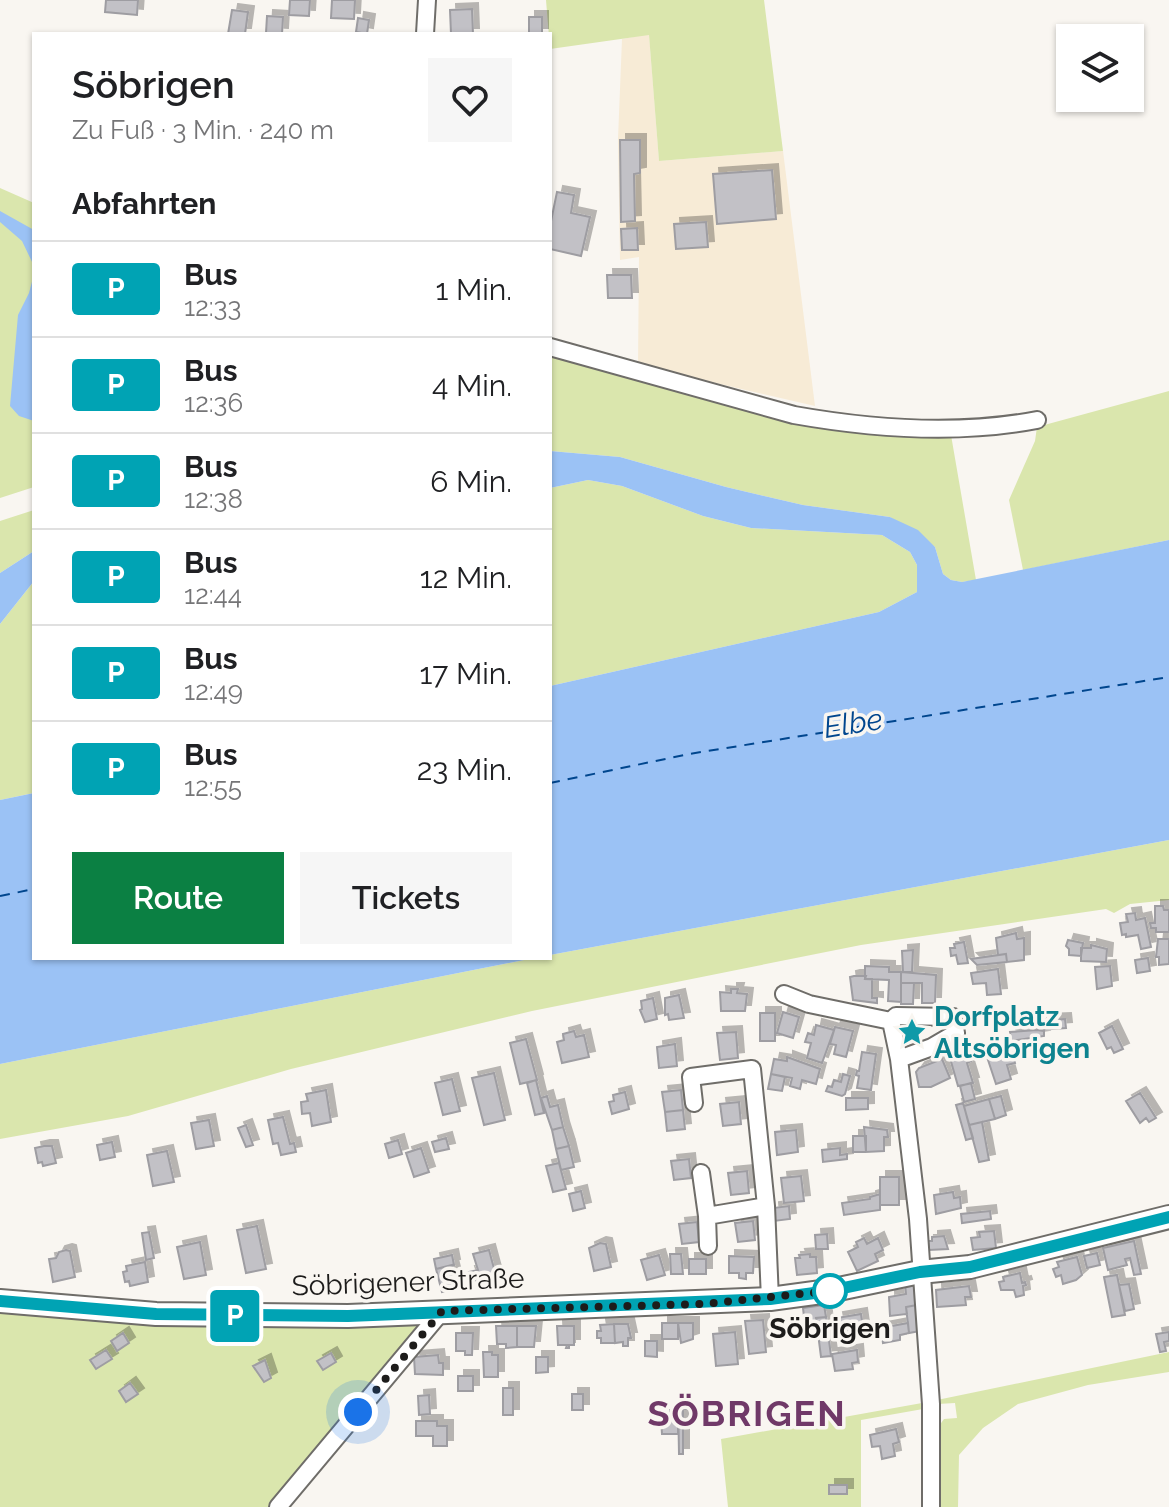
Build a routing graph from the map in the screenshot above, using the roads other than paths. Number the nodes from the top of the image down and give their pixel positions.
1 (427, 0) edge
2 (425, 32) edge
3 (552, 348) edge
4 (1037, 420) dead end
5 (784, 994) dead end
6 (891, 1021) junction
7 (899, 1059) junction
8 (694, 1103) dead end
9 (701, 1173) dead end
10 (766, 1206) junction
11 (707, 1216) junction
12 (1169, 1217) edge
13 (708, 1246) dead end
14 (920, 1272) junction
15 (770, 1299) junction
16 (0, 1301) edge
17 (442, 1311) junction
18 (278, 1507) edge
19 (931, 1507) edge

1 - 2 street
3 - 4 street
5 - 6 street
6 - 7 street
6 - 7 street
7 - 14 street
8 - 10 street
9 - 11 street
10 - 11 street
10 - 15 street
11 - 13 street
12 - 14 street, Söbrigener Straße
14 - 15 street, Söbrigener Straße
14 - 19 street
15 - 17 street, Söbrigener Straße
16 - 17 street, Söbrigener Straße
17 - 18 street

